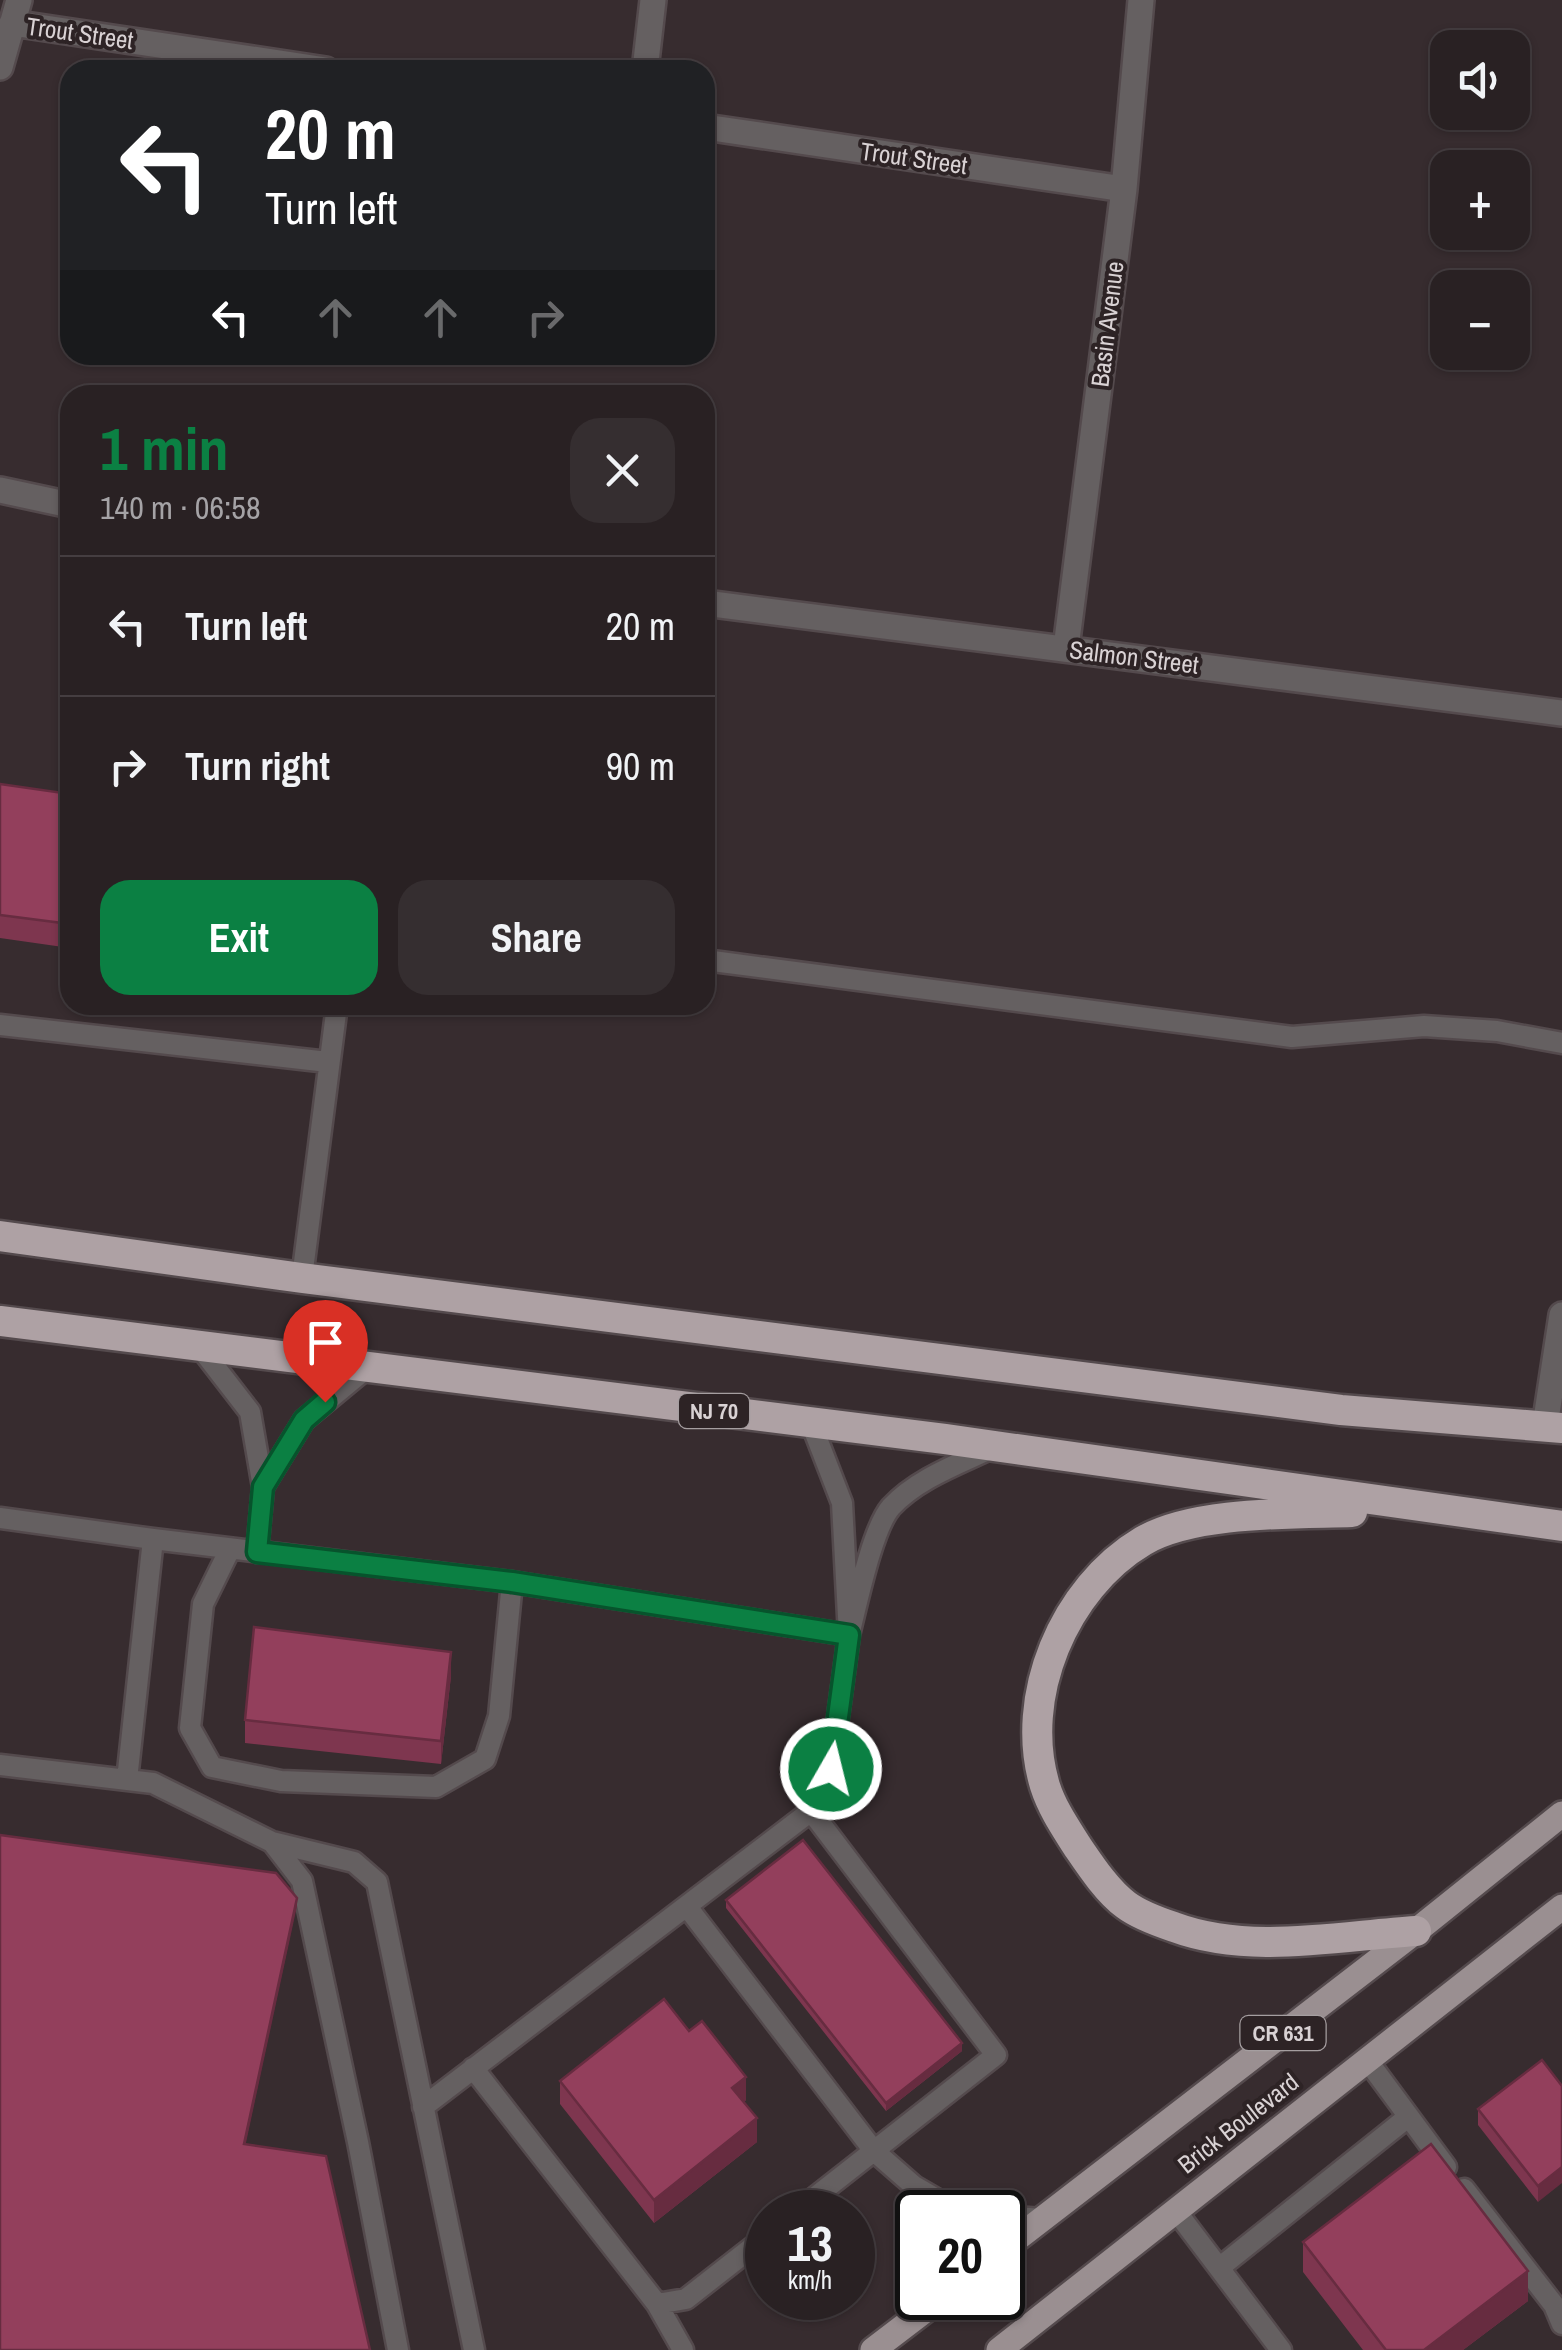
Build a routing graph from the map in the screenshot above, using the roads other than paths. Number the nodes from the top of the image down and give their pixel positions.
1 (654, 0) edge
2 (1141, 0) edge
3 (15, 12) edge
4 (272, 60) edge
5 (646, 60) edge
6 (0, 68) edge
7 (715, 128) edge
8 (1124, 188) junction
9 (0, 490) edge
10 (60, 503) edge
11 (715, 604) edge
12 (1066, 648) junction
13 (1562, 713) edge
14 (715, 961) edge
15 (335, 1015) edge
16 (0, 1025) edge
17 (1562, 1043) edge
18 (328, 1062) junction
19 (0, 1236) edge
20 (302, 1278) junction
21 (1562, 1315) edge
22 (0, 1322) edge
23 (200, 1346) junction
24 (368, 1367) junction
25 (811, 1423) junction
26 (1554, 1427) edge
27 (996, 1446) junction
28 (263, 1487) junction
29 (1427, 1509) junction
30 (0, 1518) edge
31 (1562, 1526) edge
32 (153, 1540) junction
33 (230, 1548) junction
34 (257, 1552) junction
35 (512, 1582) junction
36 (849, 1635) junction
37 (0, 1765) edge
38 (127, 1780) junction
39 (811, 1810) junction
40 (1562, 1814) edge
41 (272, 1842) junction
42 (1562, 1907) edge
43 (688, 1908) junction
44 (1416, 1931) junction
45 (1367, 2060) junction
46 (473, 2068) junction
47 (422, 2107) junction
48 (1408, 2117) junction
49 (874, 2152) junction
50 (825, 2190) edge
51 (921, 2190) edge
52 (1176, 2211) junction
53 (1025, 2218) edge
54 (1042, 2220) junction
55 (1025, 2233) edge
56 (745, 2253) edge
57 (1219, 2268) junction
58 (657, 2304) junction
59 (912, 2320) edge
60 (1562, 2324) edge
61 (398, 2350) edge
62 (474, 2350) edge
63 (683, 2350) edge
64 (873, 2350) edge
65 (999, 2350) edge
66 (1280, 2350) edge

1 - 5 street
2 - 8 street, Basin Avenue
3 - 4 street, Trout Street
3 - 6 street
7 - 8 street, Trout Street
8 - 12 street, Basin Avenue
9 - 10 street
11 - 12 street, Salmon Street
12 - 13 street, Salmon Street
14 - 17 lane
15 - 18 lane
16 - 18 lane
18 - 20 lane
19 - 20 highway
20 - 26 highway
21 - 26 street
22 - 23 highway, NJ 70
23 - 24 highway, NJ 70
23 - 28 lane
24 - 25 highway, NJ 70
24 - 28 lane
25 - 27 highway, NJ 70
25 - 36 lane
27 - 29 highway, NJ 70
27 - 36 lane
28 - 34 lane
29 - 31 highway, NJ 70
29 - 44 highway
30 - 32 lane
32 - 33 lane
32 - 38 lane
33 - 34 lane
33 - 35 lane
34 - 35 lane
35 - 36 lane
36 - 39 lane
37 - 38 lane
38 - 41 lane
39 - 43 lane
39 - 49 lane
40 - 44 main road, Brick Boulevard / CR 631
41 - 47 lane
41 - 61 lane
42 - 45 main road, Brick Boulevard / CR 631
43 - 46 lane
43 - 49 lane
44 - 54 main road, Brick Boulevard / CR 631
45 - 48 lane
45 - 52 main road, Brick Boulevard / CR 631
46 - 47 lane
46 - 58 lane
47 - 62 lane
48 - 57 lane
48 - 60 lane
49 - 50 lane
49 - 51 lane
52 - 57 lane
52 - 65 main road, Brick Boulevard / CR 631
53 - 54 lane
54 - 55 main road, Brick Boulevard / CR 631
56 - 58 lane
57 - 66 lane
58 - 63 lane
59 - 64 main road

